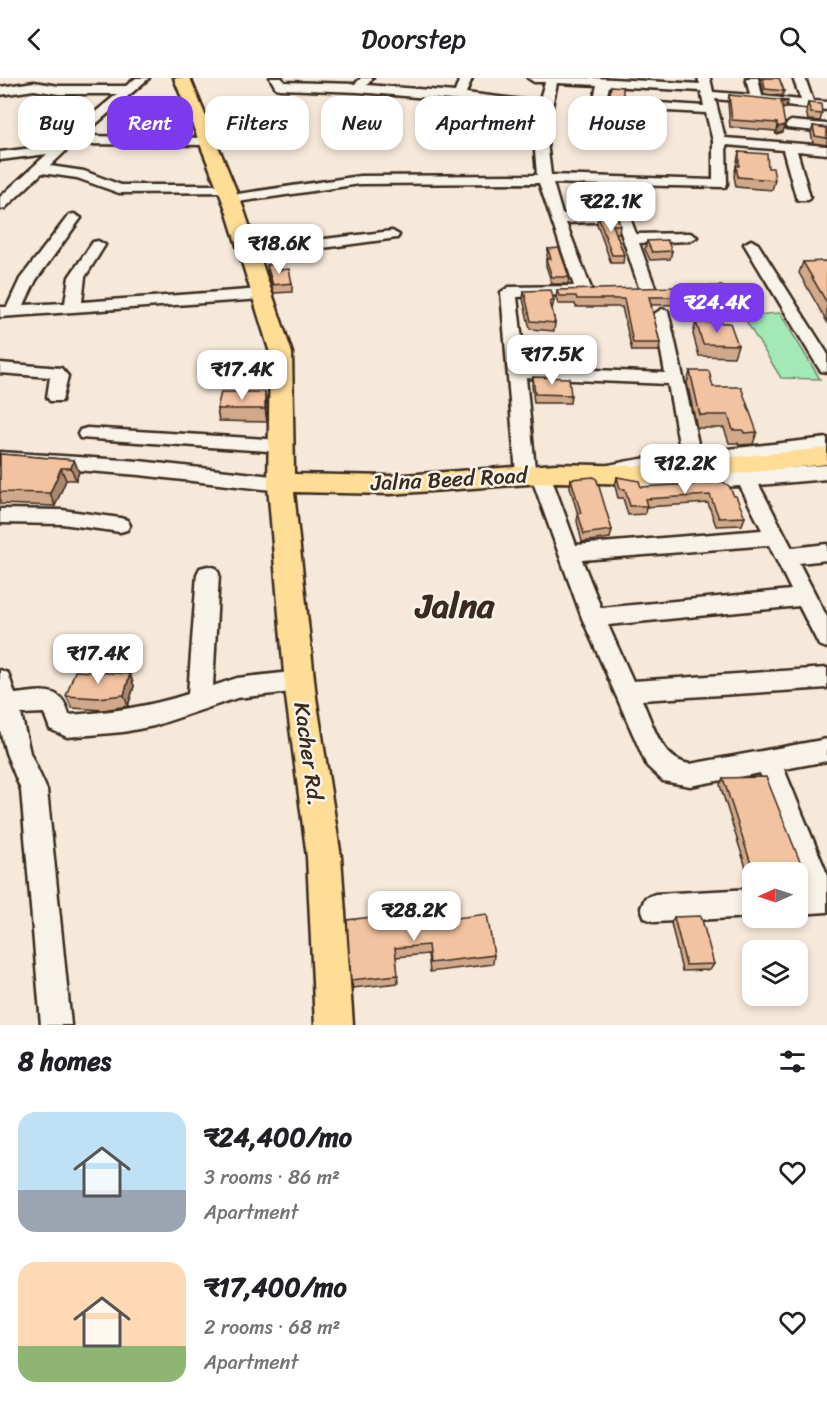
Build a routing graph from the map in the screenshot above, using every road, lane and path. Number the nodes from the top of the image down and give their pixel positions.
1 (143, 78) edge
2 (182, 78) edge
3 (276, 78) edge
4 (367, 78) edge
5 (418, 78) edge
6 (466, 78) edge
7 (534, 78) edge
8 (752, 78) edge
9 (799, 78) edge
10 (40, 80) edge
11 (552, 80) junction
12 (604, 82) junction
13 (707, 87) edge
14 (358, 88) junction
15 (128, 90) junction
16 (0, 91) edge
17 (412, 93) junction
18 (459, 96) joint
19 (547, 96) edge
20 (601, 96) edge
21 (757, 99) junction
22 (808, 104) junction
23 (827, 106) edge
24 (667, 107) edge
25 (713, 110) junction
26 (95, 119) edge
27 (827, 128) edge
28 (205, 133) edge
29 (719, 141) junction
30 (205, 142) edge
31 (95, 144) edge
32 (792, 147) junction
33 (35, 150) edge
34 (60, 150) edge
35 (212, 150) edge
36 (541, 150) edge
37 (827, 150) edge
38 (0, 156) edge
39 (39, 169) junction
40 (544, 179) junction
41 (610, 181) junction
42 (803, 197) dead end
43 (231, 198) junction
44 (0, 205) edge
45 (622, 216) junction
46 (74, 218) dead end
47 (558, 219) junction
48 (392, 235) dead end
49 (690, 237) dead end
50 (630, 239) junction
51 (751, 244) dead end
52 (98, 245) dead end
53 (249, 254) junction
54 (626, 290) edge
55 (584, 291) junction
56 (605, 291) edge
57 (262, 294) junction
58 (73, 306) junction
59 (6, 312) edge
60 (662, 314) dead end
61 (827, 367) edge
62 (0, 368) edge
63 (516, 372) junction
64 (675, 379) junction
65 (56, 397) dead end
66 (87, 434) dead end
67 (827, 444) edge
68 (282, 446) junction
69 (827, 456) edge
70 (0, 458) edge
71 (692, 459) junction
72 (827, 472) edge
73 (533, 474) junction
74 (609, 474) junction
75 (747, 480) junction
76 (282, 483) junction
77 (0, 516) edge
78 (120, 525) dead end
79 (776, 537) junction
80 (827, 552) edge
81 (571, 553) junction
82 (787, 556) junction
83 (207, 574) dead end
84 (807, 597) junction
85 (593, 618) junction
86 (827, 639) edge
87 (827, 678) edge
88 (300, 681) junction
89 (626, 691) junction
90 (3, 693) edge
91 (200, 699) junction
92 (827, 750) edge
93 (768, 760) junction
94 (816, 899) edge
95 (742, 904) edge
96 (655, 909) dead end
97 (56, 1025) edge
98 (334, 1025) edge

1 - 15 street
2 - 28 main road, Kacher Rd.
3 - 14 street
4 - 14 street
5 - 17 street
6 - 18 street
7 - 11 street
8 - 21 street
9 - 22 street
10 - 15 street
10 - 16 street
11 - 12 street
11 - 19 street
12 - 13 street
12 - 20 street
13 - 21 street
13 - 25 street
14 - 17 street
15 - 26 street
17 - 18 street
21 - 22 street
22 - 23 street
24 - 25 street
25 - 29 street
27 - 32 street
29 - 32 street
29 - 41 street
30 - 31 street
32 - 37 street
32 - 42 street
33 - 38 street
34 - 39 street
35 - 43 main road, Kacher Rd.
36 - 40 street
39 - 43 street
39 - 44 street
40 - 41 street
40 - 43 street
40 - 47 street
41 - 45 street
43 - 53 main road, Kacher Rd.
45 - 47 street
45 - 50 street
46 - 59 street
47 - 55 street
48 - 53 street
49 - 50 street
50 - 54 street
51 - 61 street
52 - 58 street
53 - 57 main road, Kacher Rd.
55 - 56 street
55 - 63 street
57 - 58 street
57 - 68 main road, Kacher Rd.
58 - 59 street
60 - 64 street
62 - 65 street
63 - 64 street
63 - 73 street
64 - 71 street
66 - 68 street
67 - 71 street
68 - 76 main road, Kacher Rd.
69 - 74 main road, Jalna Beed Road
70 - 76 street
71 - 74 street
72 - 75 street
73 - 74 main road, Jalna Beed Road
73 - 76 main road, Jalna Beed Road
73 - 81 street
74 - 75 street
75 - 79 street
76 - 88 main road, Kacher Rd.
77 - 78 street
79 - 81 street
79 - 82 street
80 - 82 street
81 - 85 street
82 - 84 street
83 - 91 street
84 - 85 street
84 - 86 street
85 - 89 street
87 - 89 street
88 - 91 street
88 - 98 main road, Kacher Rd.
89 - 93 street
90 - 91 street
90 - 97 street
92 - 93 street
93 - 94 street
95 - 96 street

